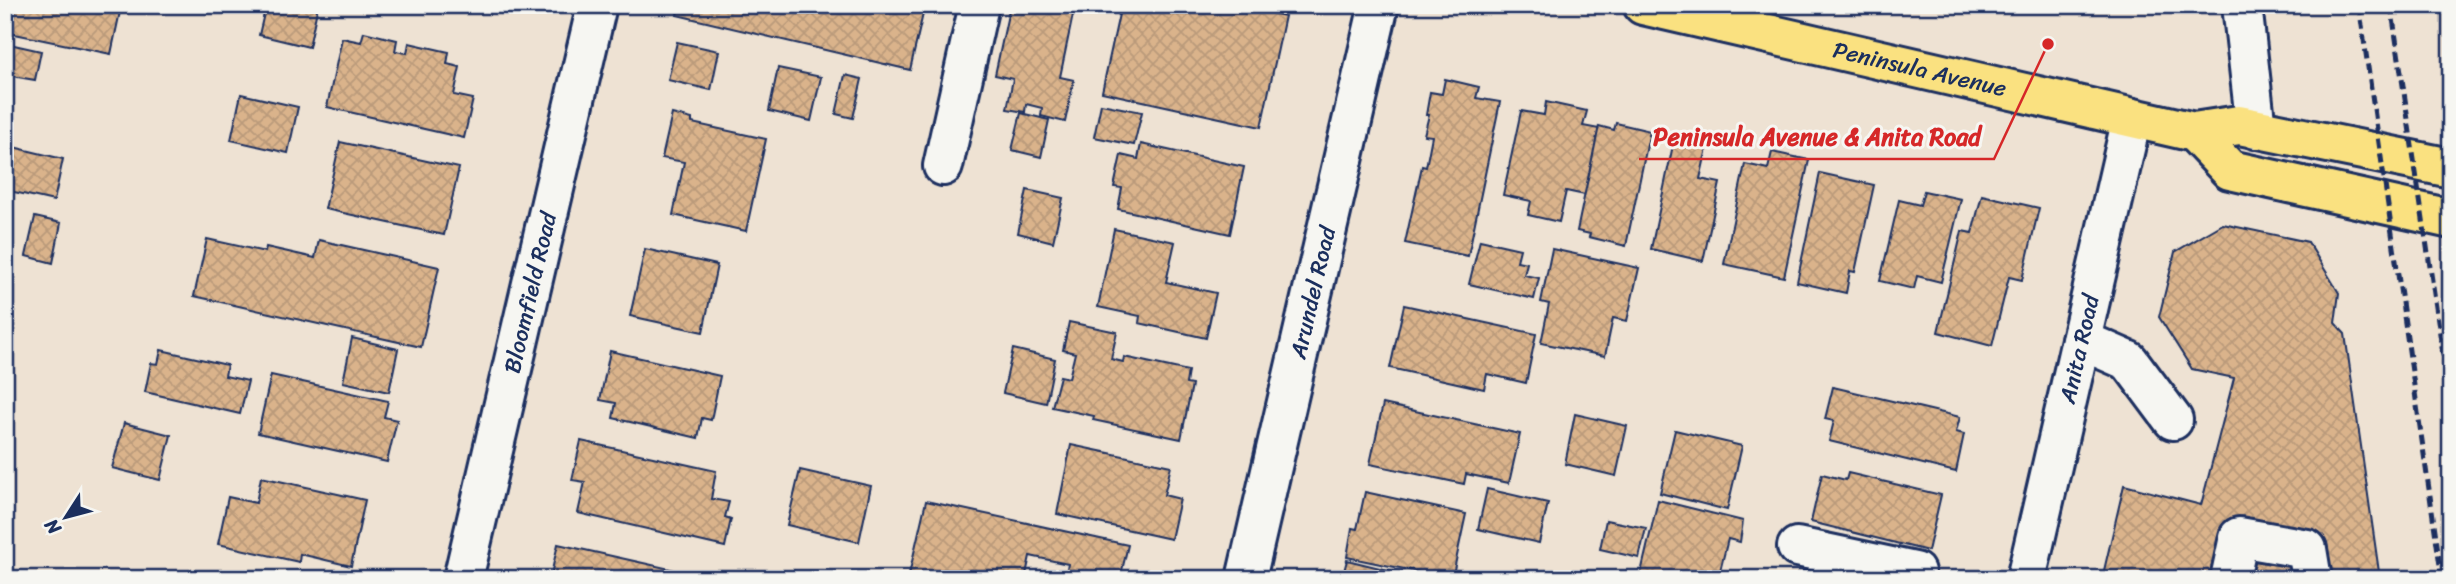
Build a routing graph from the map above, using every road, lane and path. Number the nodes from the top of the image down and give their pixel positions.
1 (597, 5) edge
2 (979, 5) edge
3 (1379, 5) edge
4 (2242, 5) edge
5 (1646, 6) edge
6 (2132, 118) junction
7 (2256, 129) junction
8 (2194, 132) junction
9 (943, 166) dead end
10 (2451, 168) edge
11 (2451, 219) edge
12 (2081, 340) junction
13 (2173, 420) dead end
14 (1797, 547) dead end
15 (1933, 576) edge
16 (463, 579) edge
17 (1246, 579) edge
18 (2026, 579) edge
19 (2230, 579) edge
20 (2312, 579) edge

1 - 16 street, Bloomfield Road
2 - 9 street
3 - 17 street, Arundel Road
4 - 7 street
5 - 6 main road, Peninsula Avenue
6 - 8 main road, Peninsula Avenue
6 - 12 street, Anita Road
7 - 8 main road, Peninsula Avenue
7 - 10 main road, Peninsula Avenue
8 - 11 main road
12 - 13 street
12 - 18 street, Anita Road
14 - 15 street
19 - 20 street

